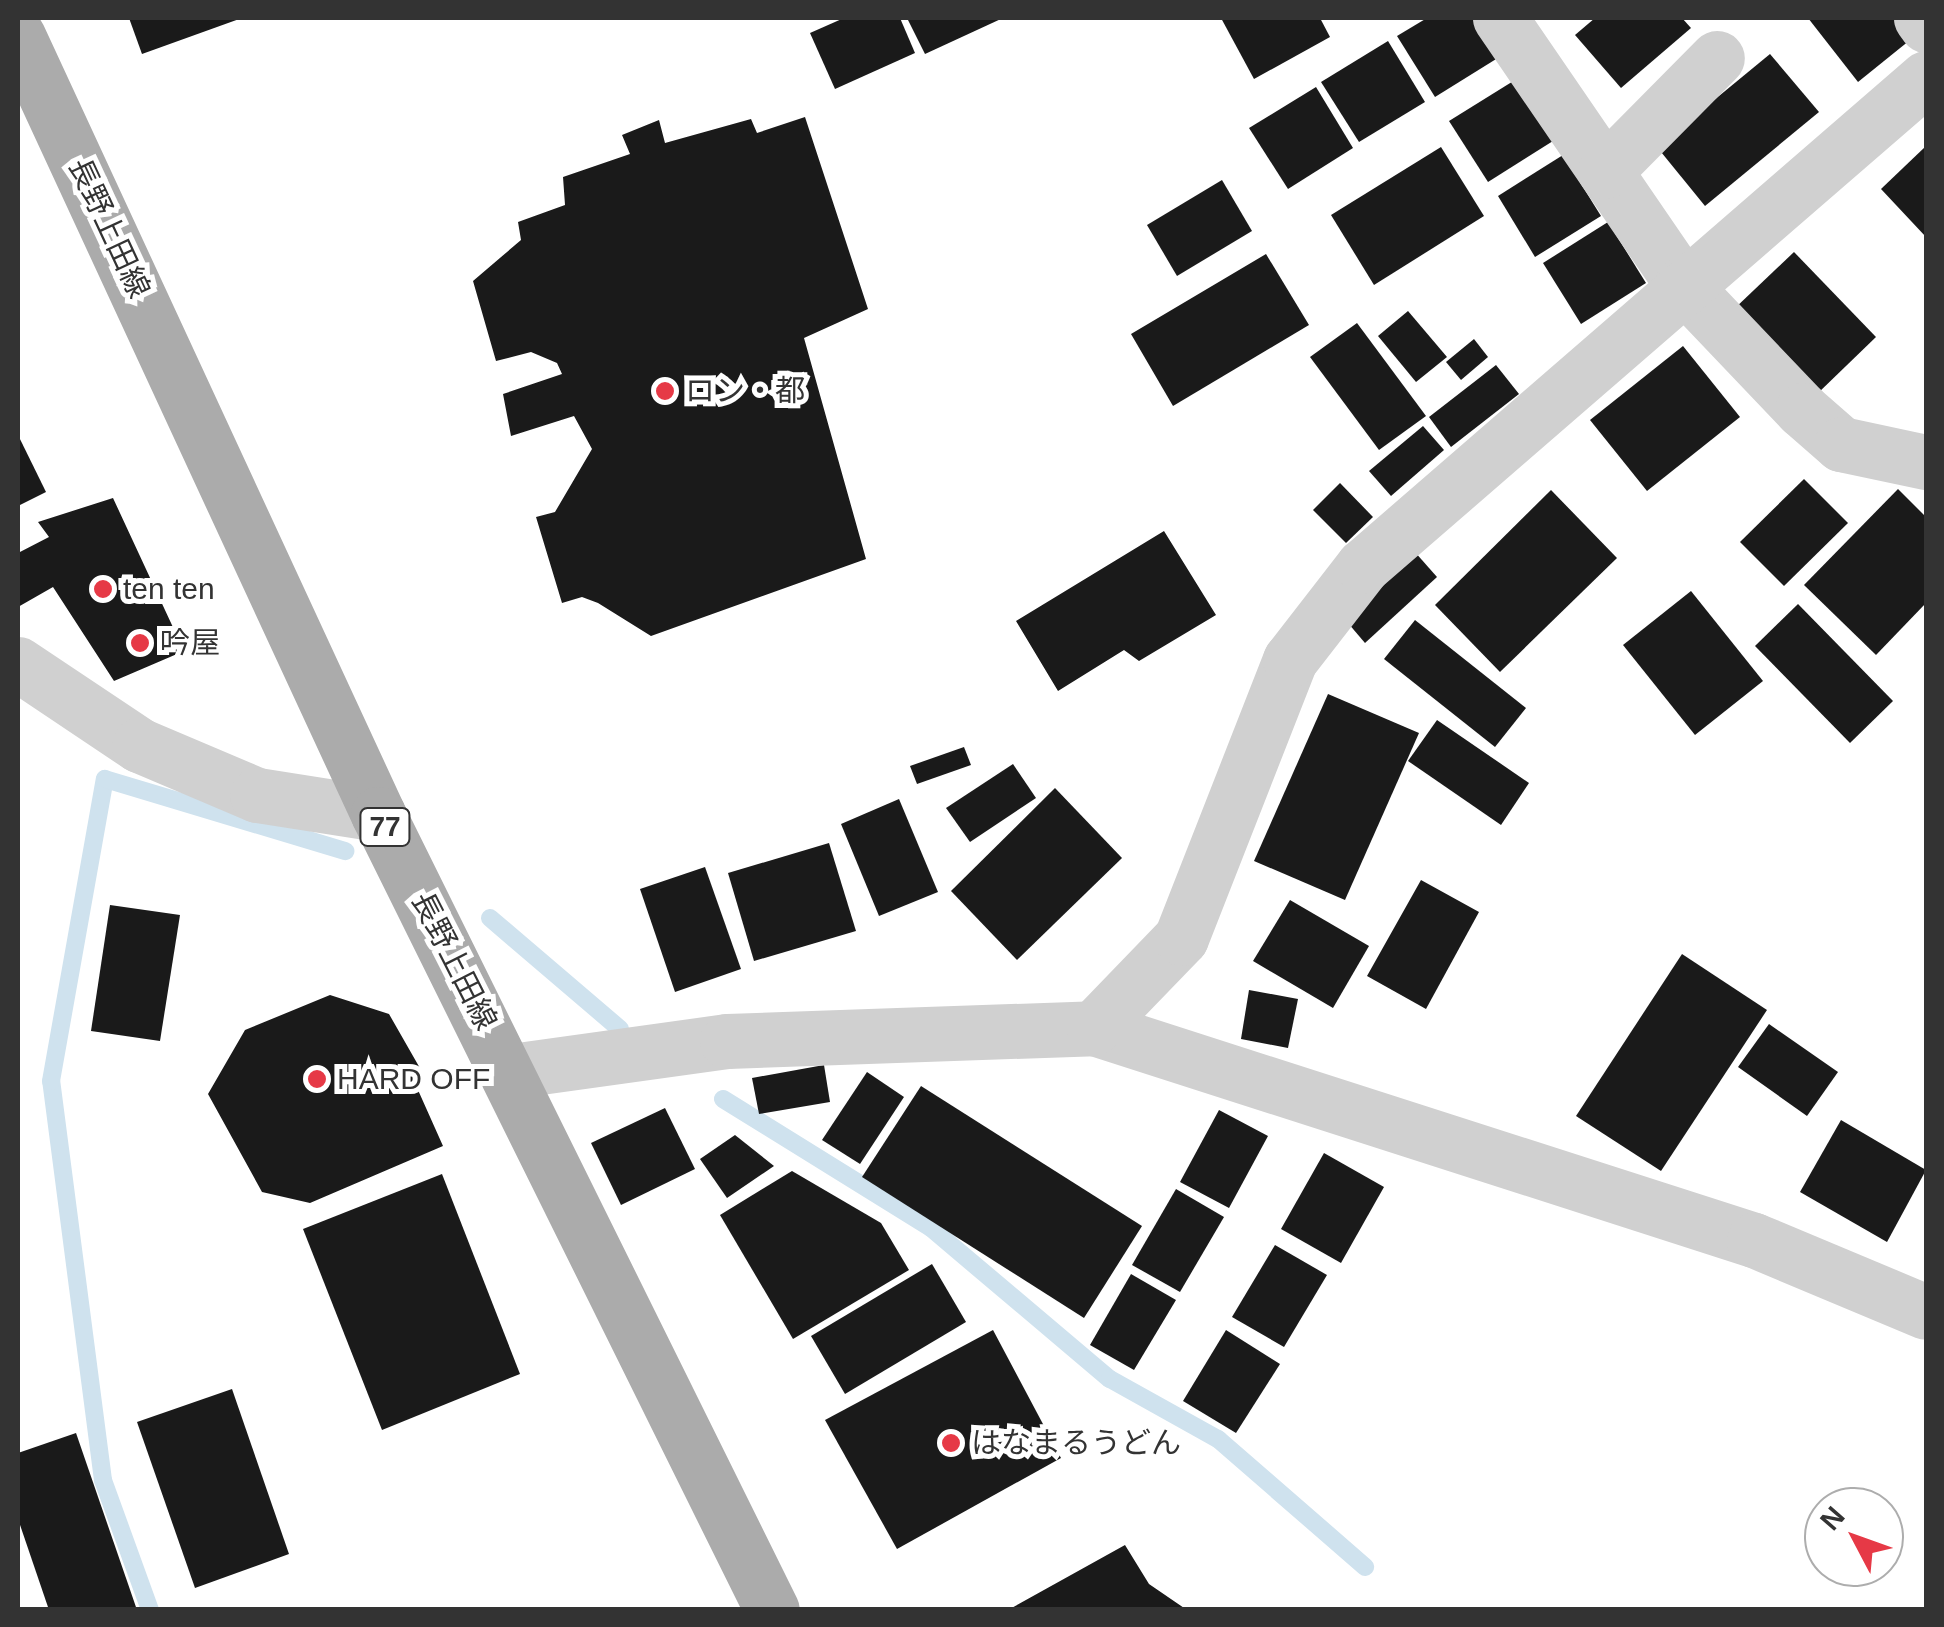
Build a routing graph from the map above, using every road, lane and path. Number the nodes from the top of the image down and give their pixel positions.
1 (1500, 18) edge
2 (1921, 18) edge
3 (1926, 24) edge
4 (18, 36) edge
5 (1717, 58) dead end
6 (1926, 78) edge
7 (1605, 171) junction
8 (1682, 284) junction
9 (1926, 462) edge
10 (18, 664) edge
11 (378, 814) junction
12 (1094, 1028) junction
13 (511, 1071) junction
14 (1926, 1312) edge
15 (772, 1610) edge

1 - 7 street
2 - 3 street
4 - 11 main road, 長野上田線 / 77
5 - 7 street
6 - 8 street
7 - 8 street
8 - 9 street
8 - 12 street
10 - 11 street
11 - 13 main road, 長野上田線 / 77
12 - 13 street
12 - 14 street
13 - 15 main road, 長野上田線 / 77

